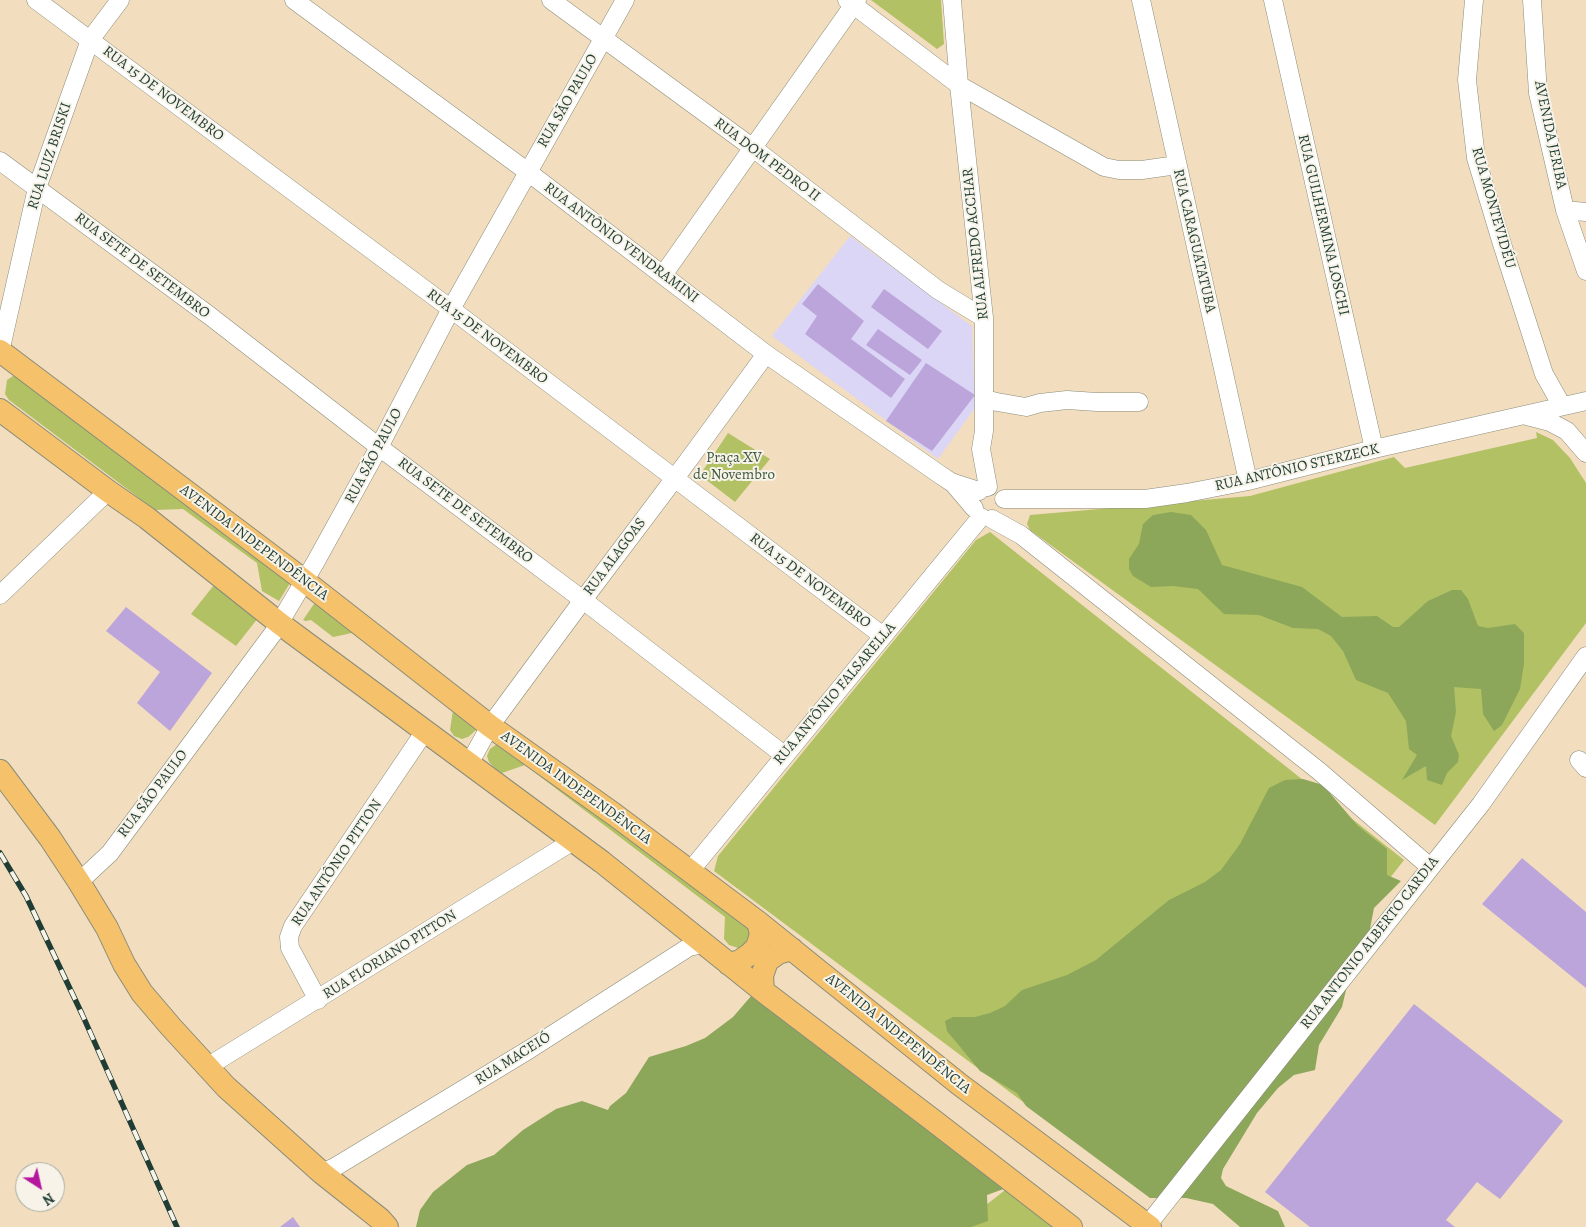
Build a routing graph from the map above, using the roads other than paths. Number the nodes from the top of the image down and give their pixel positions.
1 (36, 0) edge
2 (120, 0) edge
3 (294, 0) edge
4 (551, 0) edge
5 (625, 0) edge
6 (952, 0) edge
7 (1141, 0) edge
8 (1273, 0) edge
9 (1474, 0) edge
10 (1532, 0) edge
11 (853, 1) edge
12 (603, 39) junction
13 (90, 40) junction
14 (959, 85) junction
15 (753, 148) junction
16 (0, 161) edge
17 (1177, 165) junction
18 (528, 172) junction
19 (37, 188) junction
20 (1566, 210) junction
21 (1586, 212) edge
22 (1586, 271) edge
23 (663, 275) junction
24 (451, 309) junction
25 (984, 318) junction
26 (0, 351) edge
27 (766, 354) junction
28 (984, 399) junction
29 (1586, 401) edge
30 (1139, 402) dead end
31 (1562, 406) junction
32 (0, 410) edge
33 (1525, 415) junction
34 (379, 447) junction
35 (1374, 449) junction
36 (1586, 453) edge
37 (674, 479) junction
38 (1248, 481) junction
39 (108, 491) junction
40 (1004, 502) junction
41 (983, 504) junction
42 (1021, 535) junction
43 (304, 581) junction
44 (0, 595) edge
45 (583, 600) junction
46 (279, 623) junction
47 (882, 636) junction
48 (1586, 656) edge
49 (490, 726) junction
50 (425, 732) junction
51 (784, 755) junction
52 (469, 764) junction
53 (0, 771) edge
54 (573, 841) junction
55 (1430, 867) junction
56 (690, 871) junction
57 (79, 882) junction
58 (758, 922) junction
59 (703, 944) junction
60 (792, 949) junction
61 (730, 964) junction
62 (763, 991) junction
63 (318, 1000) junction
64 (206, 1067) junction
65 (322, 1173) junction
66 (1148, 1226) edge
67 (387, 1227) edge
68 (1071, 1227) edge

1 - 13 street, RUA 15 DE NOVEMBRO
2 - 13 street, RUA LUIZ BRISKI
3 - 18 street, RUA ANTÔNIO VENDRAMINI
4 - 12 street, RUA DOM PEDRO II
5 - 12 street, RUA SÃO PAULO
6 - 14 street, RUA ALFREDO ACCHAR
7 - 17 street, RUA CARAGUATATUBA
8 - 35 street, RUA GUILHERMINA LOSCHI
9 - 31 street, RUA MONTEVIDÉU
10 - 20 street, AVENIDA JERIBA
11 - 14 street
11 - 15 street
12 - 15 street, RUA DOM PEDRO II
12 - 18 street, RUA SÃO PAULO
13 - 19 street, RUA LUIZ BRISKI
13 - 24 street, RUA 15 DE NOVEMBRO
14 - 17 street
14 - 25 street, RUA ALFREDO ACCHAR
15 - 23 street
15 - 25 street, RUA DOM PEDRO II
16 - 19 street, RUA SETE DE SETEMBRO
17 - 38 street, RUA CARAGUATATUBA
18 - 23 street, RUA ANTÔNIO VENDRAMINI
18 - 24 street, RUA SÃO PAULO
19 - 26 street, RUA LUIZ BRISKI
19 - 34 street, RUA SETE DE SETEMBRO
20 - 21 street
20 - 22 street, AVENIDA JERIBA
23 - 27 street, RUA ANTÔNIO VENDRAMINI
24 - 34 street, RUA SÃO PAULO
24 - 37 street, RUA 15 DE NOVEMBRO
25 - 28 street, RUA ALFREDO ACCHAR
26 - 43 main road, AVENIDA INDEPENDÊNCIA
27 - 37 street, RUA ALAGOAS
27 - 41 street, RUA ANTÔNIO VENDRAMINI
28 - 30 street
28 - 41 street, RUA ALFREDO ACCHAR
29 - 31 street, RUA ANTÔNIO STERZECK
31 - 33 street, RUA ANTÔNIO STERZECK
32 - 39 main road
33 - 35 street, RUA ANTÔNIO STERZECK
33 - 36 street
34 - 43 street, RUA SÃO PAULO
34 - 45 street, RUA SETE DE SETEMBRO
35 - 38 street, RUA ANTÔNIO STERZECK
37 - 45 street, RUA ALAGOAS
37 - 47 street, RUA 15 DE NOVEMBRO
38 - 40 street, RUA ANTÔNIO STERZECK
39 - 44 street
39 - 46 main road
40 - 41 street
40 - 41 street, RUA ANTÔNIO FALSARELLA
40 - 42 street
41 - 42 street
41 - 47 street, RUA ANTÔNIO FALSARELLA
42 - 55 street
43 - 46 street, RUA SÃO PAULO
43 - 49 main road, AVENIDA INDEPENDÊNCIA
45 - 49 street, RUA ALAGOAS
45 - 51 street, RUA SETE DE SETEMBRO
46 - 50 main road
46 - 57 street, RUA SÃO PAULO
47 - 51 street, RUA ANTÔNIO FALSARELLA
48 - 55 street, RUA ANTONIO ALBERTO CARDIA
49 - 52 street, RUA ALAGOAS
49 - 56 main road, AVENIDA INDEPENDÊNCIA
50 - 52 main road
50 - 63 street, RUA ANTÔNIO PITTON
51 - 56 street, RUA ANTÔNIO FALSARELLA
52 - 54 main road
53 - 57 main road
54 - 59 main road
54 - 63 street, RUA FLORIANO PITTON
55 - 66 street, RUA ANTONIO ALBERTO CARDIA
56 - 58 main road, AVENIDA INDEPENDÊNCIA
57 - 64 main road
58 - 60 main road, AVENIDA INDEPENDÊNCIA
58 - 61 main road
59 - 61 main road
59 - 65 street, RUA MACEIÓ
60 - 62 main road
60 - 66 main road, AVENIDA INDEPENDÊNCIA
61 - 62 main road
62 - 68 main road
63 - 64 street, RUA FLORIANO PITTON
64 - 65 main road
65 - 67 main road

